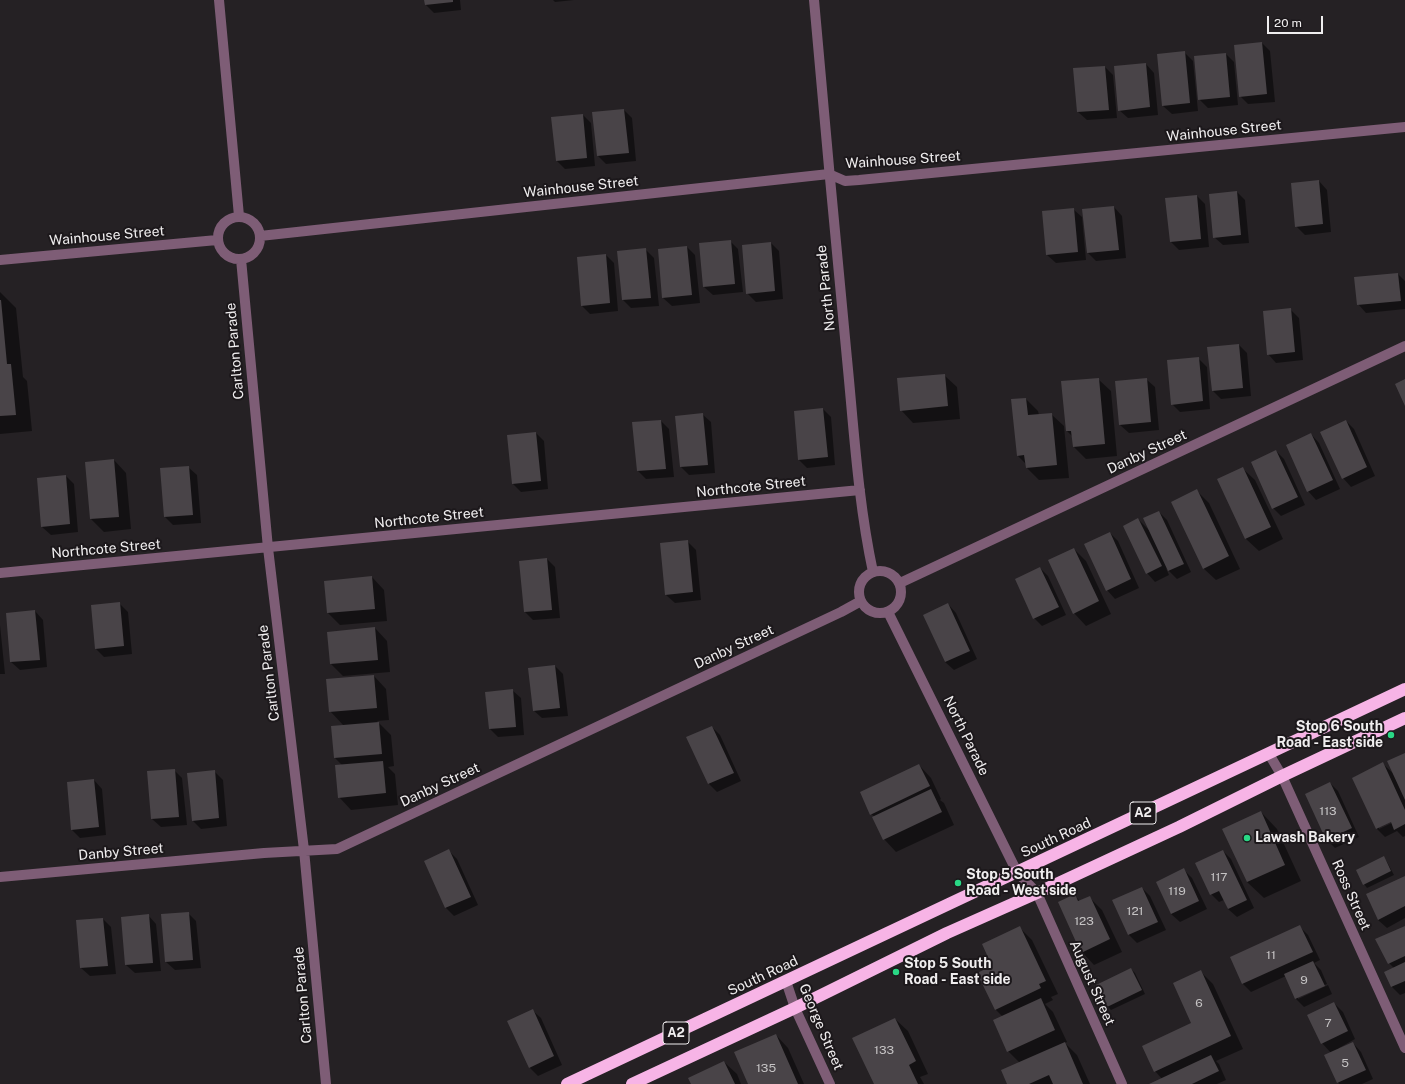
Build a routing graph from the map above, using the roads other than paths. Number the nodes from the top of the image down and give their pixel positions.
1 (219, 0) edge
2 (814, 0) edge
3 (1405, 127) edge
4 (829, 174) junction
5 (239, 216) junction
6 (260, 236) junction
7 (218, 240) junction
8 (240, 259) junction
9 (0, 260) edge
10 (1405, 346) edge
11 (860, 490) junction
12 (268, 548) junction
13 (873, 572) junction
14 (0, 573) edge
15 (900, 583) junction
16 (861, 601) junction
17 (888, 612) junction
18 (1405, 689) edge
19 (1405, 718) edge
20 (1269, 754) junction
21 (1282, 776) junction
22 (304, 850) junction
23 (1017, 872) junction
24 (0, 877) edge
25 (1037, 893) junction
26 (786, 981) junction
27 (795, 1008) junction
28 (1405, 1048) edge
29 (326, 1084) edge
30 (567, 1084) edge
31 (632, 1084) edge
32 (830, 1084) edge
33 (1122, 1084) edge

1 - 5 street
2 - 4 street, North Parade
3 - 4 street, Wainhouse Street
4 - 6 street, Wainhouse Street
4 - 11 street, North Parade
5 - 6 street
5 - 7 street
6 - 8 street
7 - 8 street
7 - 9 street, Wainhouse Street
8 - 12 street, Carlton Parade
10 - 15 street, Danby Street
11 - 12 street, Northcote Street
11 - 13 street, North Parade
12 - 14 street, Northcote Street
12 - 22 street, Carlton Parade
13 - 15 street
13 - 16 street
15 - 17 street
16 - 17 street
16 - 22 street, Danby Street
17 - 23 street, North Parade
18 - 20 highway, South Road / A2
19 - 21 highway, A2
20 - 21 street, Ross Street
20 - 23 highway, South Road / A2
21 - 25 highway, A2
21 - 28 street, Ross Street
22 - 24 street, Danby Street
22 - 29 street, Carlton Parade
23 - 25 street, North Parade
23 - 26 highway, South Road / A2
25 - 27 highway, A2
25 - 33 street, August Street
26 - 27 street, George Street
26 - 30 highway, South Road / A2
27 - 31 highway, A2
27 - 32 street, George Street

